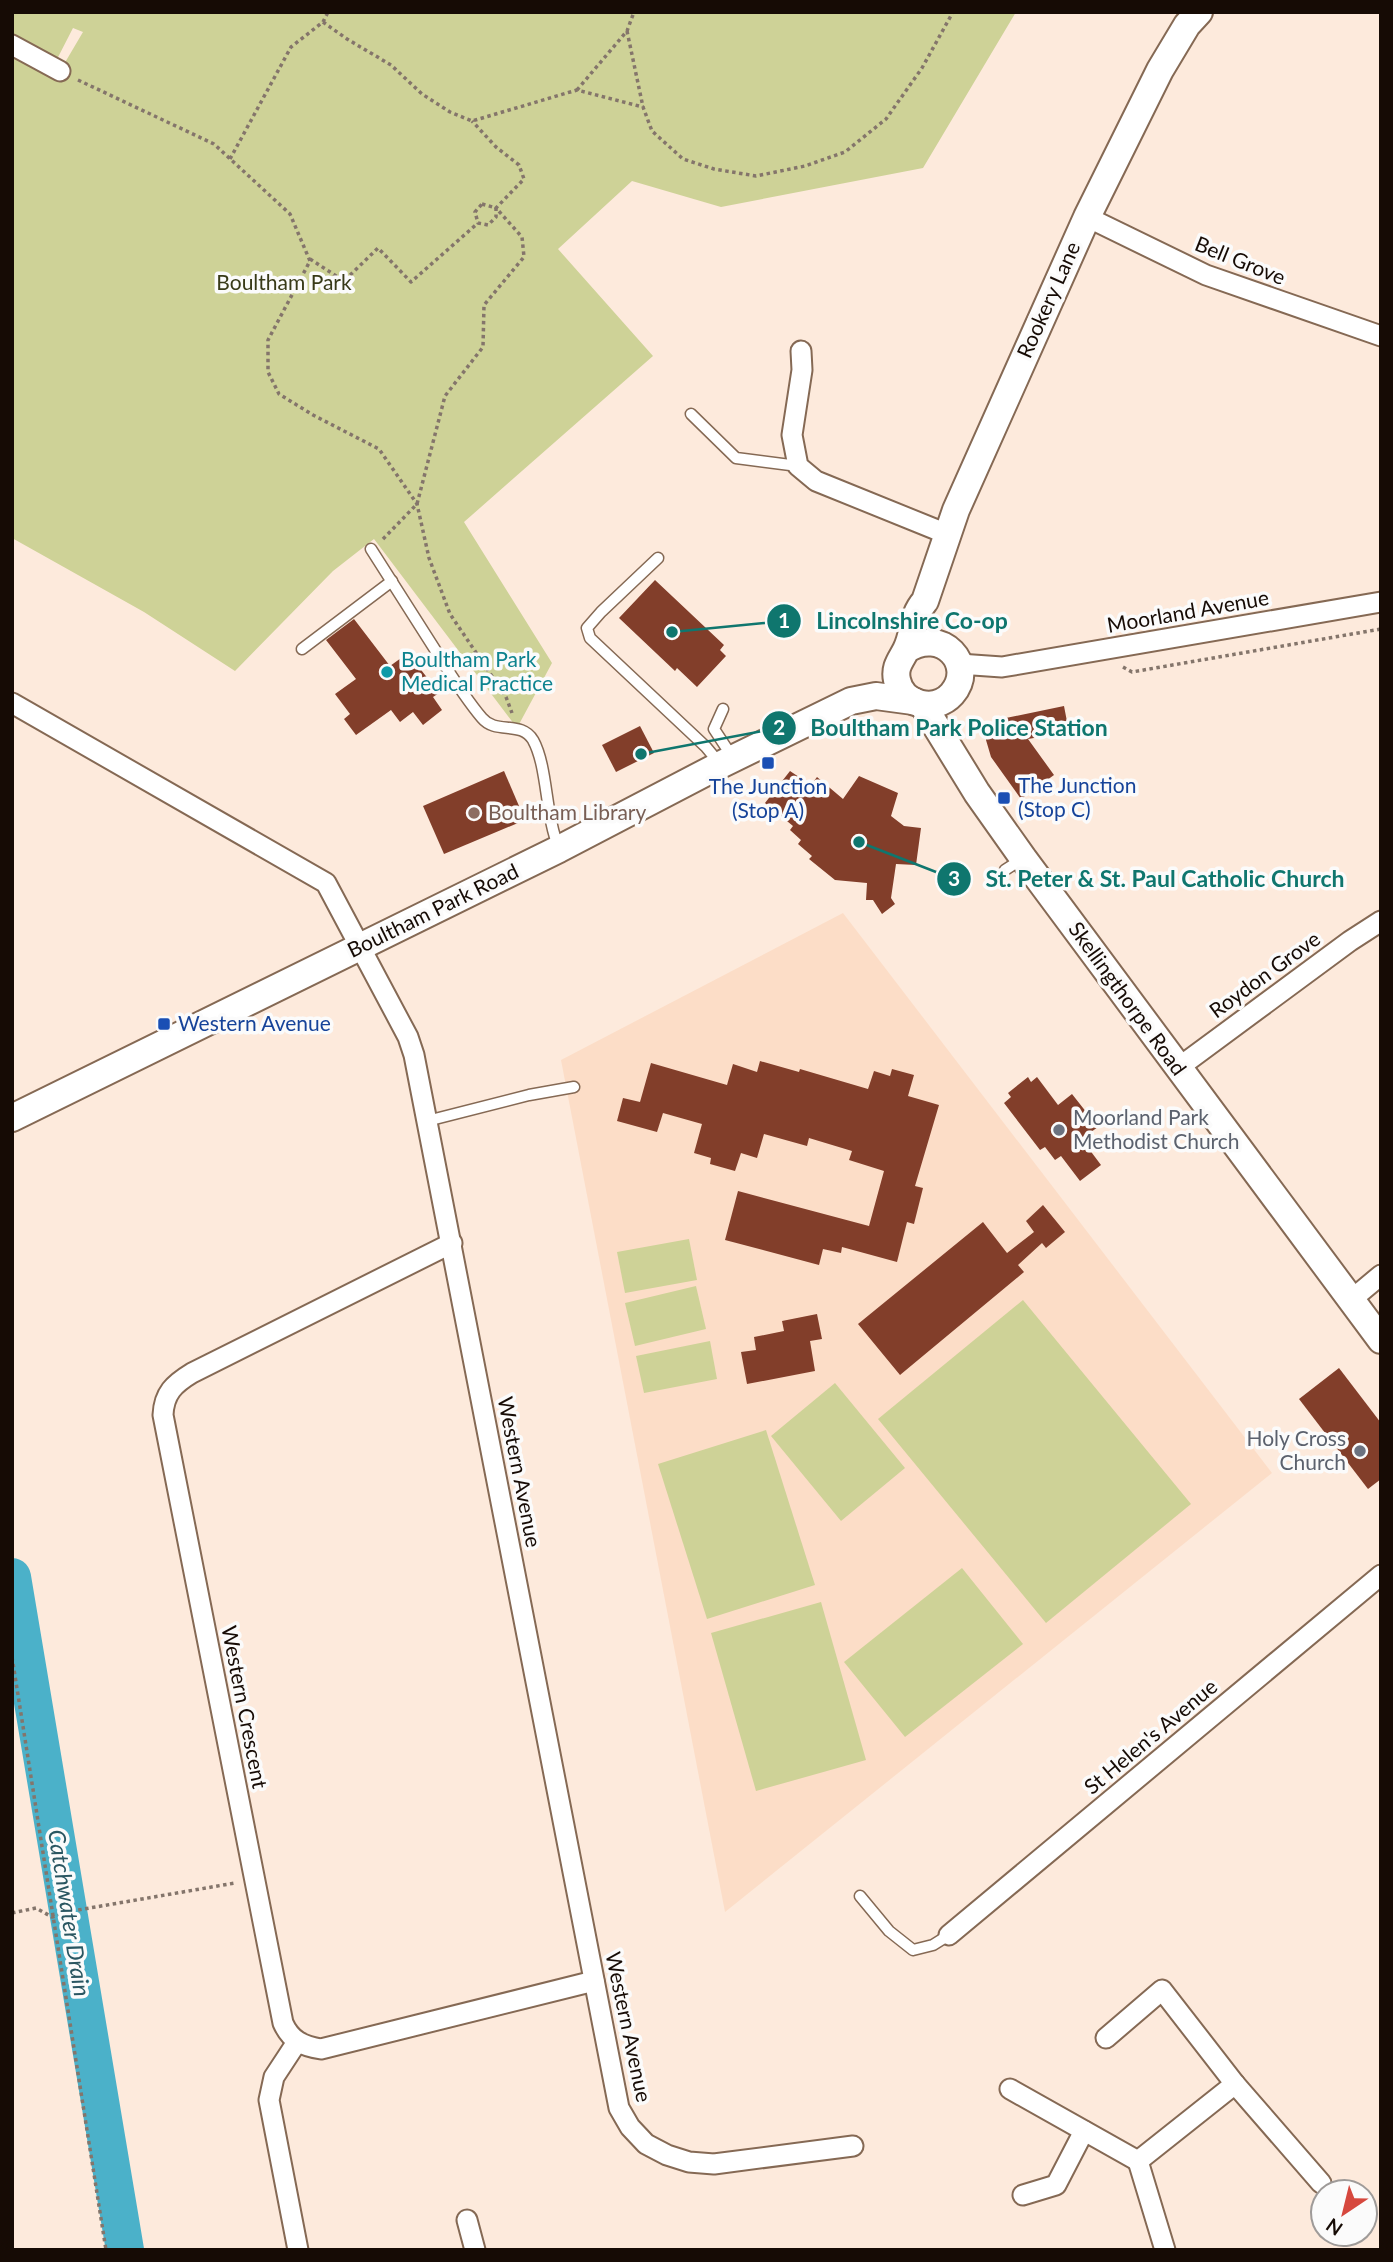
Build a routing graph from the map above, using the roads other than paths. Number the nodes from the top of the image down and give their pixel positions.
1 (1199, 12) edge
2 (12, 45) edge
3 (60, 71) road end
4 (1087, 217) junction
5 (1381, 336) edge
6 (801, 351) dead end
7 (691, 414) dead end
8 (798, 466) junction
9 (947, 534) junction
10 (372, 549) dead end
11 (658, 558) dead end
12 (392, 581) junction
13 (925, 601) junction
14 (1381, 602) edge
15 (302, 649) dead end
16 (952, 655) junction
17 (901, 659) junction
18 (1002, 667) junction
19 (934, 700) junction
20 (852, 701) junction
21 (12, 704) edge
22 (723, 709) dead end
23 (727, 762) junction
24 (559, 849) junction
25 (1381, 921) edge
26 (360, 947) junction
27 (1178, 1068) junction
28 (574, 1087) dead end
29 (12, 1118) edge
30 (427, 1121) junction
31 (452, 1243) junction
32 (1381, 1275) edge
33 (1351, 1300) junction
34 (1381, 1340) edge
35 (1381, 1575) edge
36 (860, 1896) dead end
37 (949, 1935) joint
38 (594, 1981) junction
39 (1106, 2038) dead end
40 (297, 2042) junction
41 (1235, 2084) junction
42 (1010, 2089) dead end
43 (1084, 2131) junction
44 (853, 2146) dead end
45 (1138, 2161) junction
46 (1317, 2178) edge
47 (1023, 2195) dead end
48 (467, 2220) dead end
49 (470, 2248) edge
50 (298, 2250) edge
51 (1165, 2250) edge

1 - 4 street, Rookery Lane
2 - 3 street
4 - 5 street, Bell Grove
4 - 9 street, Rookery Lane
6 - 8 street
7 - 8 lane
8 - 9 street
9 - 13 street, Rookery Lane
10 - 12 lane
11 - 23 lane
12 - 15 lane
12 - 24 lane
13 - 16 street
13 - 17 street, Rookery Lane
14 - 18 street, Moorland Avenue
16 - 17 street
16 - 18 street, Moorland Avenue
16 - 19 street
17 - 19 street
17 - 20 street
18 - 19 street, Moorland Avenue
19 - 20 street
19 - 27 street, Skellingthorpe Road
20 - 23 street, Boultham Park Road
21 - 26 street, Western Avenue
22 - 23 lane
23 - 24 street, Boultham Park Road
24 - 26 street, Boultham Park Road
25 - 27 street, Roydon Grove
26 - 29 street, Boultham Park Road
26 - 30 street, Western Avenue
27 - 33 street, Skellingthorpe Road
28 - 30 lane
30 - 31 street, Western Avenue
31 - 38 street, Western Avenue
31 - 40 street, Western Crescent
32 - 33 street
33 - 34 street, Skellingthorpe Road
35 - 37 street, St Helen's Avenue
36 - 37 lane
38 - 40 street
38 - 44 street, Western Avenue
39 - 41 street
40 - 50 street
41 - 45 street
41 - 46 street
42 - 43 street
43 - 45 street
43 - 47 street
45 - 51 street
48 - 49 street

